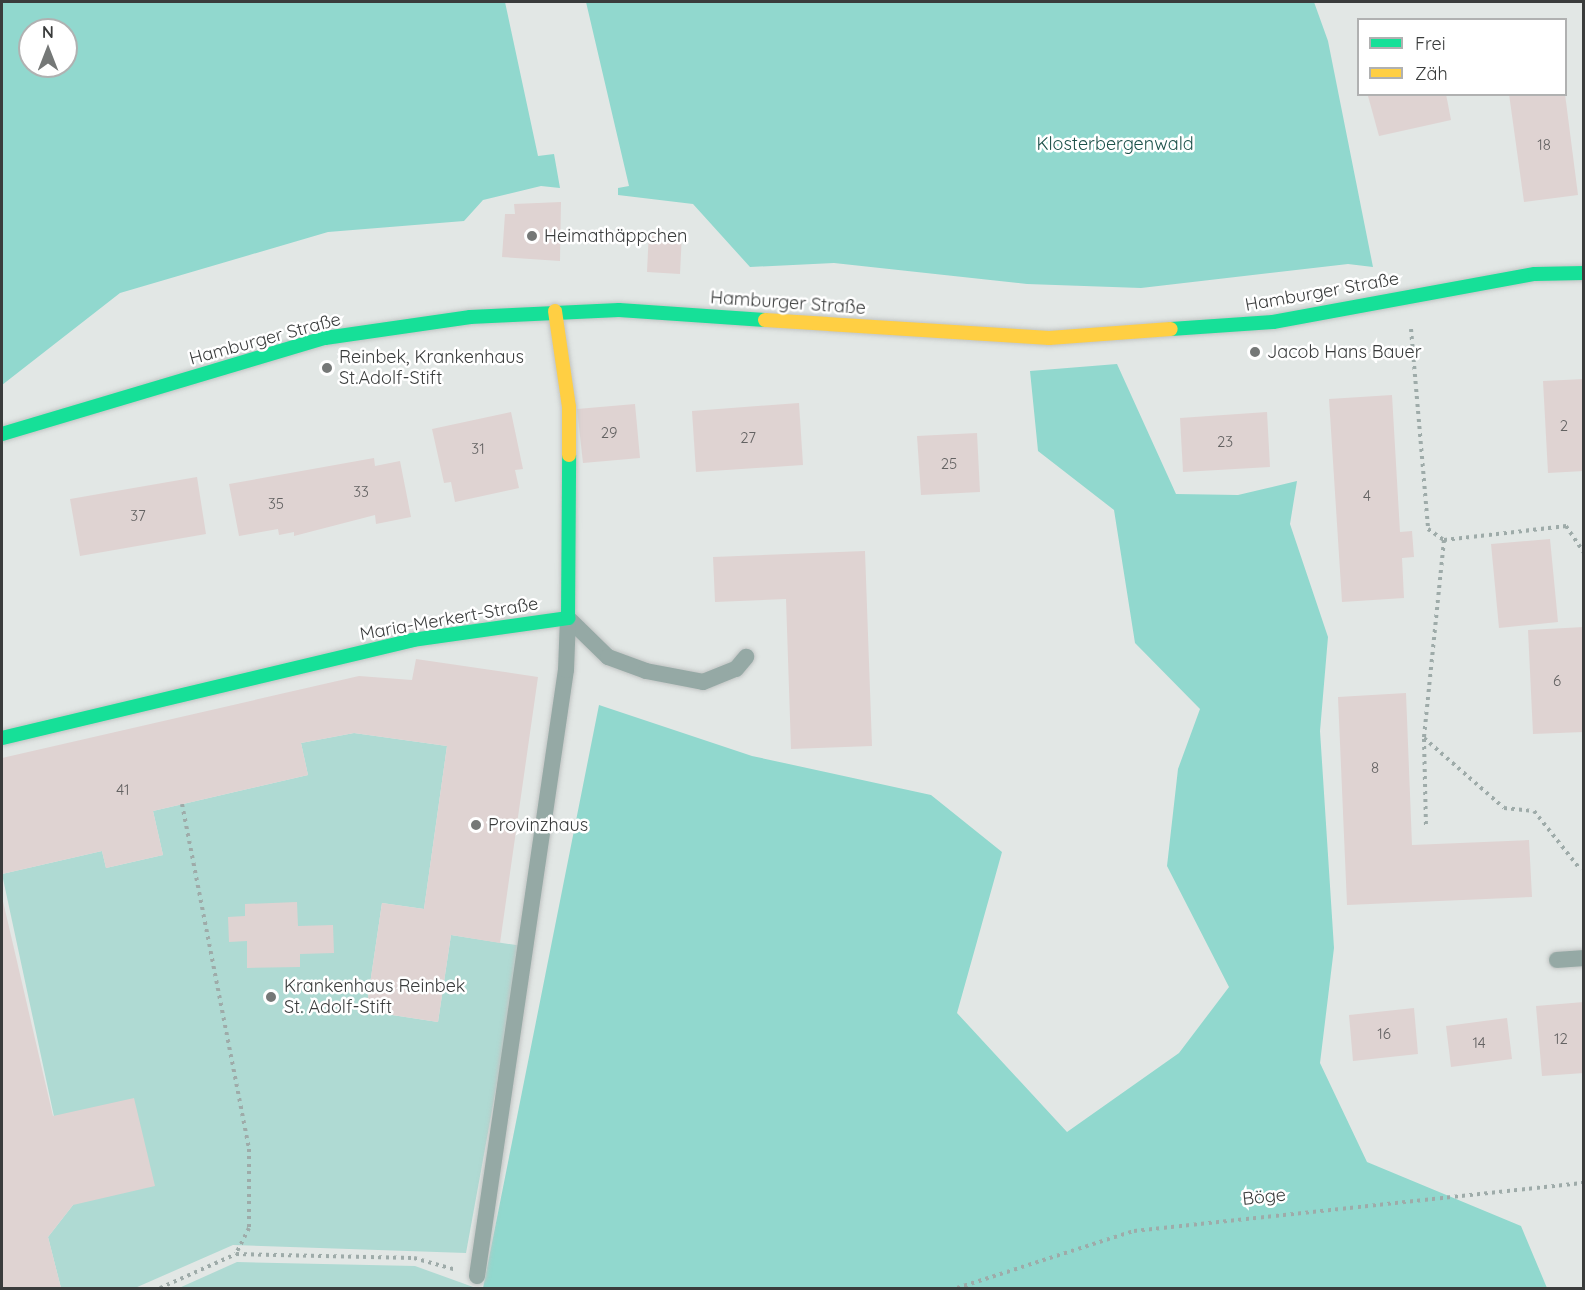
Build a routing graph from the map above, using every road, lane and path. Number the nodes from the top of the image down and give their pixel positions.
1 (1584, 273) edge
2 (1408, 296) junction
3 (555, 311) junction
4 (2, 434) edge
5 (1444, 540) junction
6 (1584, 553) edge
7 (568, 618) junction
8 (746, 657) dead end
9 (2, 738) edge
10 (1424, 738) junction
11 (182, 804) dead end
12 (1426, 828) dead end
13 (1581, 870) dead end
14 (1584, 958) edge
15 (1557, 960) dead end
16 (1584, 1183) edge
17 (236, 1254) junction
18 (477, 1276) joint
19 (173, 1282) junction
20 (160, 1288) edge
21 (174, 1288) edge
22 (957, 1288) edge

1 - 2 main road, Hamburger Straße
2 - 3 main road, Hamburger Straße
2 - 5 path
3 - 4 main road, Hamburger Straße
3 - 7 main road
5 - 6 path
5 - 10 path
7 - 8 lane
7 - 9 main road, Maria-Merkert-Straße
7 - 18 lane
10 - 12 path
10 - 13 path
11 - 17 path
14 - 15 lane
16 - 22 path, Böge
17 - 18 path
17 - 19 path
19 - 20 path
19 - 21 path

